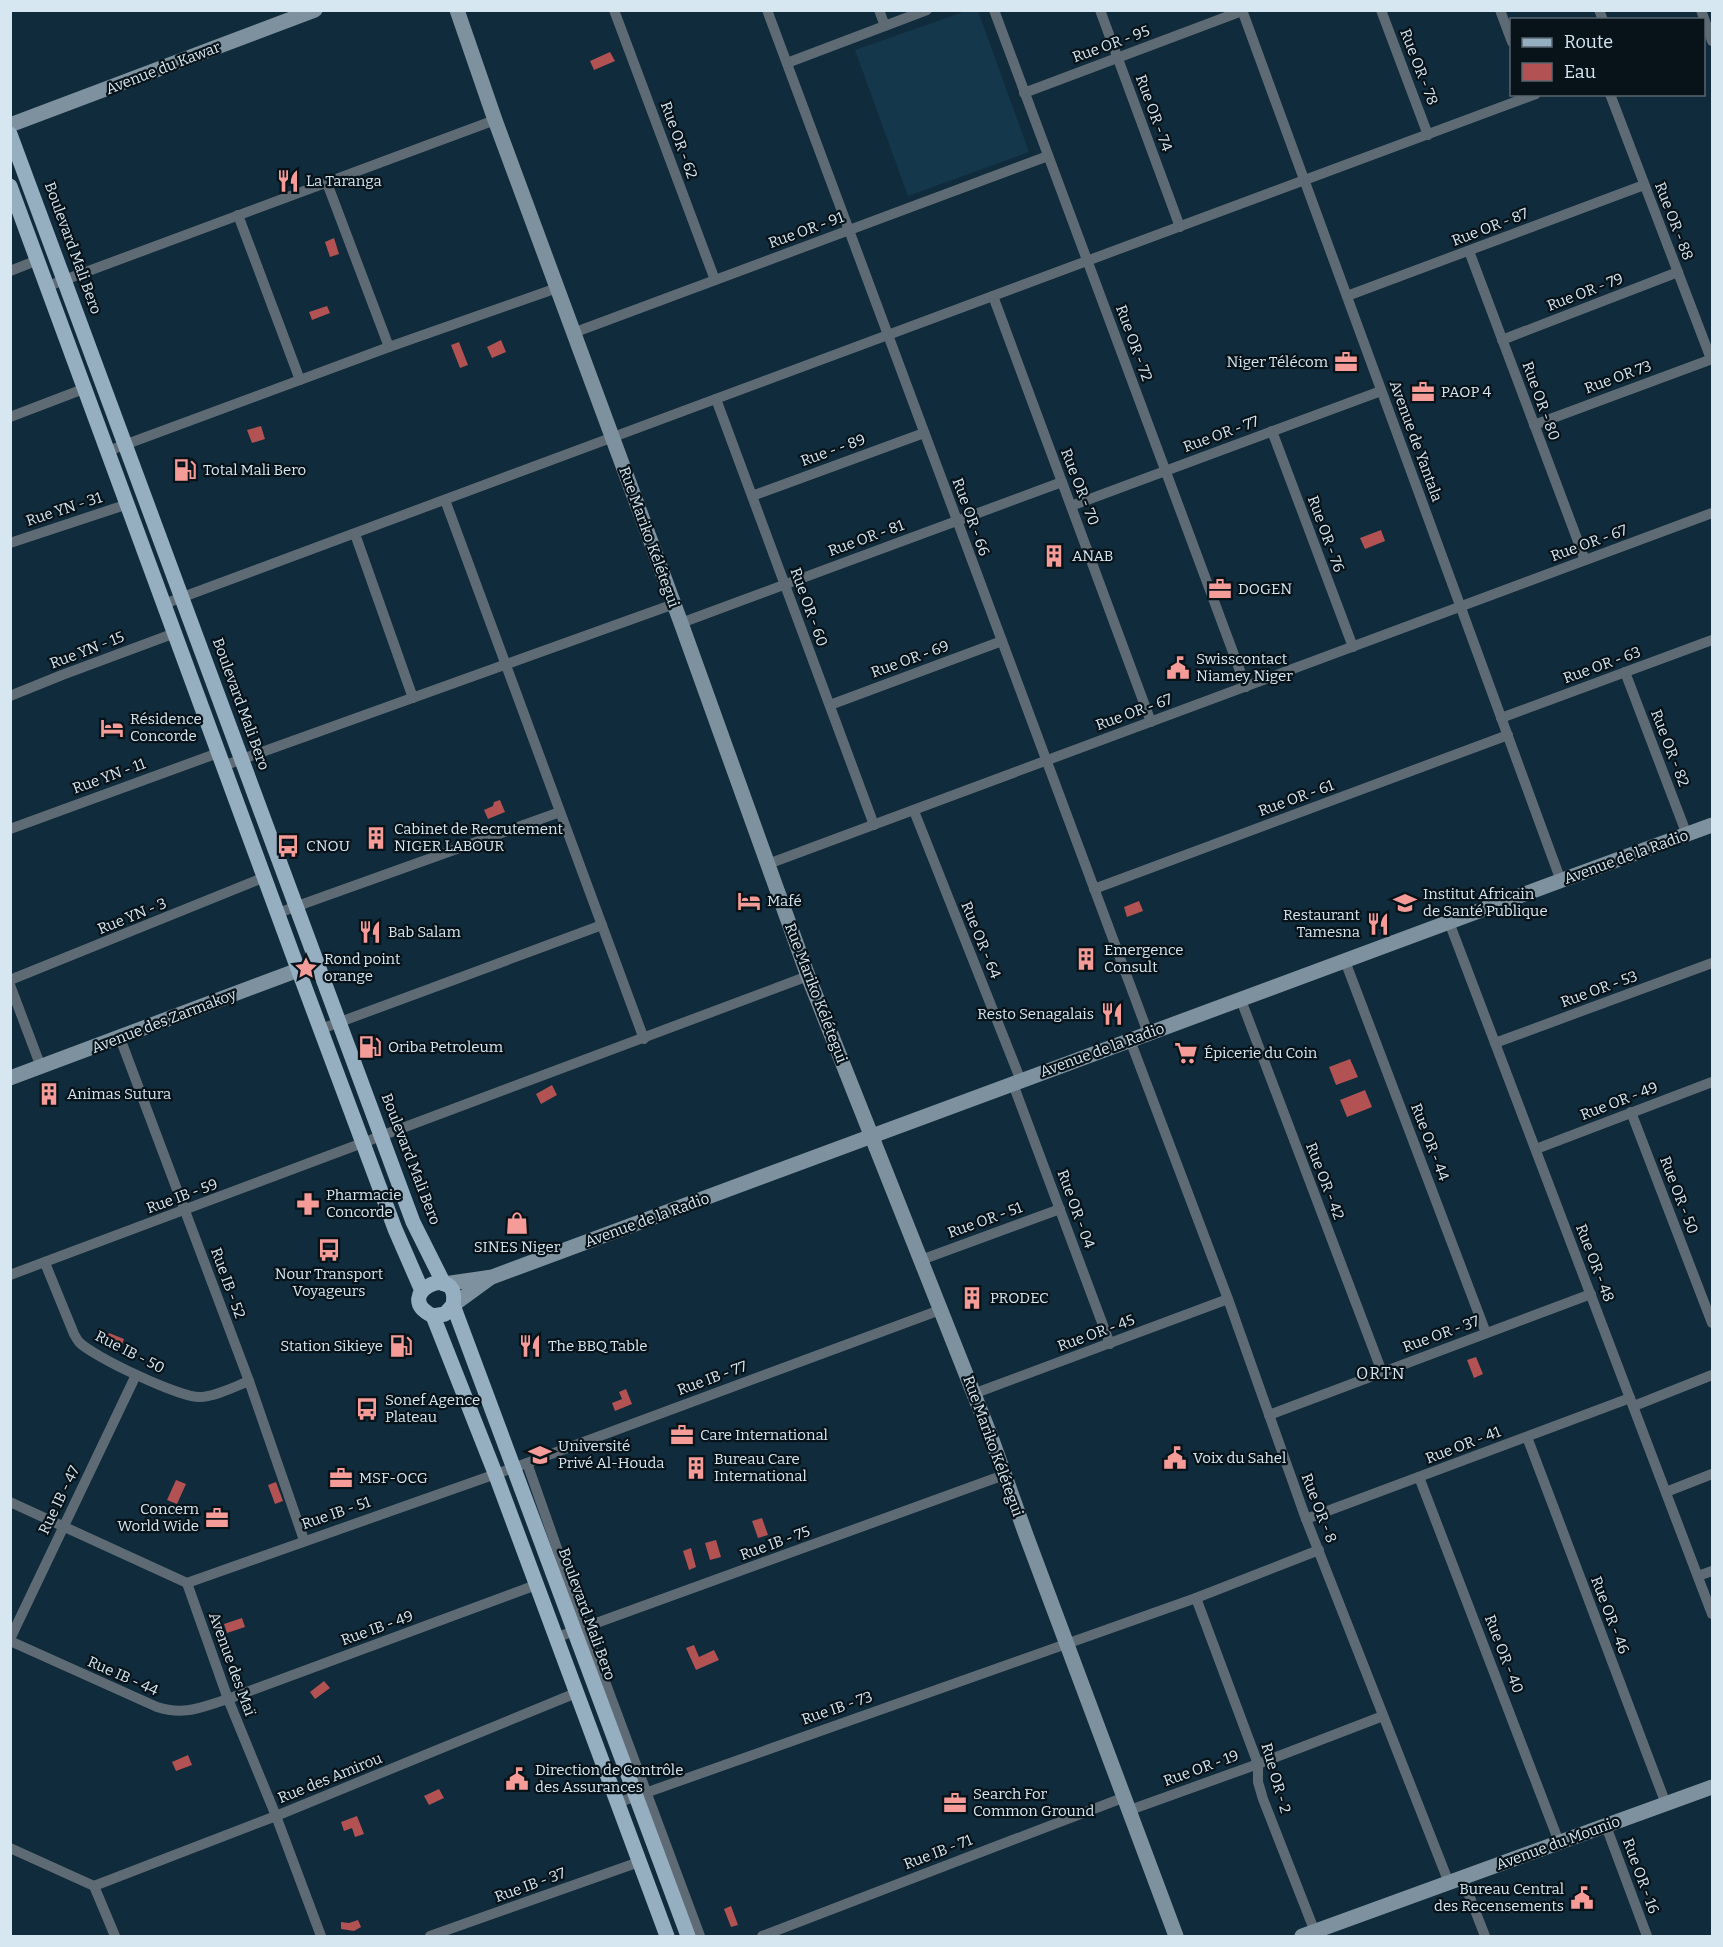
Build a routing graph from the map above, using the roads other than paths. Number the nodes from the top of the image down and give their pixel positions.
1 (315, 10) edge
2 (457, 10) edge
3 (614, 10) edge
4 (767, 10) edge
5 (879, 10) edge
6 (927, 10) edge
7 (994, 10) edge
8 (1100, 10) edge
9 (1381, 10) edge
10 (1500, 10) edge
11 (1242, 11) edge
12 (885, 26) junction
13 (1510, 37) edge
14 (1117, 58) junction
15 (787, 63) junction
16 (1024, 93) junction
17 (1530, 96) edge
18 (1611, 96) edge
19 (495, 120) junction
20 (10, 125) edge
21 (10, 134) edge
22 (1428, 135) junction
23 (1048, 156) junction
24 (1304, 181) junction
25 (327, 183) junction
26 (1644, 185) junction
27 (10, 186) edge
28 (238, 215) junction
29 (1180, 227) junction
30 (849, 230) junction
31 (1469, 251) junction
32 (38, 260) junction
33 (1087, 261) junction
34 (10, 271) edge
35 (1678, 272) junction
36 (65, 280) junction
37 (715, 280) junction
38 (48, 286) junction
39 (557, 288) junction
40 (993, 296) junction
41 (1347, 296) junction
42 (573, 333) junction
43 (888, 335) junction
44 (1502, 340) junction
45 (389, 347) junction
46 (1712, 359) edge
47 (300, 380) junction
48 (86, 388) junction
49 (1381, 391) junction
50 (716, 399) junction
51 (10, 417) edge
52 (1534, 424) junction
53 (1272, 431) junction
54 (924, 433) junction
55 (613, 438) junction
56 (127, 444) junction
57 (108, 451) junction
58 (1165, 471) junction
59 (1062, 482) junction
60 (752, 496) junction
61 (445, 500) junction
62 (128, 504) junction
63 (1071, 506) junction
64 (1713, 513) edge
65 (957, 521) junction
66 (355, 534) junction
67 (10, 543) edge
68 (1585, 560) junction
69 (785, 585) junction
70 (183, 598) junction
71 (164, 604) junction
72 (674, 604) junction
73 (1461, 607) junction
74 (681, 623) junction
75 (175, 633) junction
76 (1713, 640) edge
77 (1002, 641) junction
78 (1353, 647) junction
79 (507, 665) junction
80 (1625, 672) junction
81 (1246, 687) junction
82 (10, 696) edge
83 (413, 698) junction
84 (830, 705) junction
85 (1502, 718) junction
86 (1151, 722) junction
87 (1508, 735) junction
88 (220, 760) junction
89 (243, 760) junction
90 (1046, 761) junction
91 (914, 811) junction
92 (560, 812) junction
93 (874, 825) junction
94 (1713, 825) edge
95 (10, 829) edge
96 (1687, 835) junction
97 (768, 864) junction
98 (265, 877) junction
99 (1561, 881) junction
100 (1094, 889) junction
101 (297, 906) junction
102 (279, 913) junction
103 (1449, 922) junction
104 (602, 925) junction
105 (1345, 961) junction
106 (317, 963) junction
107 (1713, 963) edge
108 (298, 969) junction
109 (808, 976) junction
110 (10, 980) edge
111 (10, 986) edge
112 (1240, 1000) junction
113 (340, 1023) junction
114 (321, 1029) junction
115 (1148, 1033) junction
116 (120, 1038) junction
117 (644, 1039) junction
118 (1130, 1040) junction
119 (1495, 1043) junction
120 (41, 1067) junction
121 (10, 1078) edge
122 (1017, 1082) junction
123 (1713, 1082) edge
124 (1630, 1112) junction
125 (382, 1136) junction
126 (872, 1138) junction
127 (364, 1144) junction
128 (1536, 1149) junction
129 (1060, 1209) junction
130 (186, 1211) junction
131 (921, 1260) junction
132 (45, 1263) junction
133 (10, 1275) edge
134 (492, 1277) junction
135 (444, 1284) junction
136 (422, 1291) junction
137 (1591, 1294) junction
138 (1228, 1299) junction
139 (453, 1305) junction
140 (940, 1310) junction
141 (433, 1316) junction
142 (1713, 1323) edge
143 (1486, 1334) junction
144 (1110, 1344) junction
145 (1382, 1372) junction
146 (136, 1375) junction
147 (1713, 1375) edge
148 (249, 1381) junction
149 (973, 1394) junction
150 (1632, 1402) junction
151 (1269, 1415) junction
152 (1527, 1437) junction
153 (520, 1465) junction
154 (495, 1473) junction
155 (1713, 1474) edge
156 (1004, 1475) junction
157 (1419, 1477) junction
158 (1666, 1492) junction
159 (10, 1502) edge
160 (1306, 1518) junction
161 (63, 1527) junction
162 (304, 1540) junction
163 (1319, 1550) junction
164 (1713, 1571) edge
165 (1698, 1576) junction
166 (187, 1583) junction
167 (536, 1585) junction
168 (1196, 1598) junction
169 (1713, 1614) edge
170 (579, 1630) junction
171 (555, 1638) junction
172 (10, 1640) edge
173 (1067, 1643) junction
174 (576, 1693) junction
175 (228, 1699) junction
176 (1383, 1716) junction
177 (1258, 1764) junction
178 (1713, 1786) edge
179 (641, 1794) junction
180 (617, 1803) junction
181 (1127, 1804) junction
182 (1666, 1804) junction
183 (276, 1816) junction
184 (1606, 1826) junction
185 (1559, 1842) junction
186 (10, 1848) edge
187 (639, 1862) junction
188 (1455, 1880) junction
189 (94, 1886) junction
190 (1320, 1933) edge
191 (115, 1936) edge
192 (321, 1936) edge
193 (430, 1936) edge
194 (667, 1936) edge
195 (688, 1936) edge
196 (700, 1936) edge
197 (762, 1936) edge
198 (1176, 1936) edge
199 (1485, 1936) edge
200 (1647, 1936) edge

1 - 20 street, Avenue du Kawar
2 - 19 street, Rue Mariko Kélétegui
3 - 37 street, Rue OR - 62
4 - 15 street, Rue OR - 66
5 - 12 street
6 - 12 street
7 - 16 street, Rue OR - 72
8 - 14 street, Rue OR - 74
9 - 22 street, Rue OR - 78
10 - 13 street
11 - 14 street, Rue OR - 95
11 - 24 street, Avenue de Yantala
12 - 15 street
14 - 16 street, Rue OR - 95
14 - 29 street, Rue OR - 74
15 - 30 street, Rue OR - 66
16 - 23 street, Rue OR - 72
17 - 22 street
18 - 26 street, Rue OR - 88
19 - 25 street
19 - 39 street, Rue Mariko Kélétegui
21 - 36 main road, Boulevard Mali Bero
22 - 24 street
23 - 30 street, Rue OR - 91
23 - 33 street, Rue OR - 72
24 - 29 street
24 - 41 street, Avenue de Yantala
25 - 28 street
25 - 45 street
26 - 31 street, Rue OR - 87
26 - 35 street, Rue OR - 88
27 - 32 main road
28 - 36 street
28 - 47 street
29 - 33 street
30 - 37 street, Rue OR - 91
30 - 43 street, Rue OR - 66
31 - 41 street, Rue OR - 87
31 - 44 street, Rue OR - 80
32 - 34 street
32 - 38 main road
33 - 40 street
33 - 58 street, Rue OR - 72
35 - 44 street, Rue OR - 79
35 - 46 street, Rue OR - 88
36 - 38 street
36 - 56 main road, Boulevard Mali Bero
37 - 42 street, Rue OR - 91
38 - 48 main road
39 - 42 street, Rue Mariko Kélétegui
39 - 45 street
40 - 43 street
40 - 59 street, Rue OR - 70
41 - 49 street, Avenue de Yantala
42 - 55 street, Rue Mariko Kélétegui
43 - 50 street
43 - 54 street, Rue OR - 66
44 - 52 street, Rue OR - 80
45 - 47 street
46 - 52 street, Rue OR 73
47 - 56 street
48 - 51 street
48 - 57 main road
49 - 53 street, Rue OR - 77
49 - 73 street, Avenue de Yantala
50 - 55 street
50 - 60 street, Rue OR - 60
52 - 68 street, Rue OR - 80
53 - 58 street, Rue OR - 77
53 - 78 street, Rue OR - 76
54 - 60 street, Rue - - 89
54 - 65 street, Rue OR - 66
55 - 61 street
55 - 72 street, Rue Mariko Kélétegui
56 - 57 street
56 - 70 main road, Boulevard Mali Bero
57 - 62 main road
58 - 63 street, Rue OR - 77
58 - 81 street, Rue OR - 72
59 - 63 street, Rue OR - 70
59 - 65 street, Rue OR - 81
60 - 69 street, Rue OR - 60
61 - 66 street
61 - 79 street
62 - 67 street, Rue YN - 31
62 - 71 main road
63 - 86 street, Rue OR - 70
64 - 68 street, Rue OR - 67
65 - 69 street, Rue OR - 81
65 - 77 street, Rue OR - 66
66 - 70 street
66 - 83 street
68 - 73 street, Rue OR - 67
69 - 74 street, Rue OR - 81
69 - 84 street, Rue OR - 60
70 - 71 street
70 - 89 main road, Boulevard Mali Bero
71 - 75 main road
72 - 74 street, Rue Mariko Kélétegui
72 - 79 street, Rue YN - 11
73 - 78 street, Rue OR - 67
73 - 85 street, Avenue de Yantala
74 - 97 street, Rue Mariko Kélétegui
75 - 82 street, Rue YN - 15
75 - 88 main road
76 - 80 street, Rue OR - 63
77 - 84 street, Rue OR - 69
77 - 90 street, Rue OR - 66
78 - 81 street, Rue OR - 67
79 - 83 street, Rue YN - 11
79 - 92 street
80 - 85 street, Rue OR - 63
80 - 96 street, Rue OR - 82
81 - 86 street, Rue OR - 67
83 - 89 street, Rue YN - 11
84 - 93 street, Rue OR - 60
85 - 87 street, Avenue de Yantala
86 - 90 street, Rue OR - 67
87 - 99 street, Avenue de Yantala
87 - 100 street, Rue OR - 61
88 - 89 street, Rue YN - 11
88 - 95 street, Rue YN - 11
88 - 98 main road
89 - 101 main road, Boulevard Mali Bero
90 - 91 street, Rue OR - 67
90 - 100 street, Rue OR - 66
91 - 93 street, Rue OR - 67
91 - 122 street, Rue OR - 64
92 - 101 street
92 - 104 street
93 - 97 street, Rue OR - 67
94 - 96 street, Avenue de la Radio
96 - 99 street, Avenue de la Radio
97 - 109 street, Rue Mariko Kélétegui
98 - 102 main road
98 - 110 street, Rue YN - 3
99 - 103 street, Avenue de la Radio
100 - 115 street, Rue OR - 66
101 - 102 street
101 - 106 main road, Boulevard Mali Bero
102 - 108 main road
103 - 105 street, Avenue de la Radio
103 - 119 street, Rue OR - 48
104 - 113 street
104 - 117 street
105 - 112 street, Avenue de la Radio
105 - 143 street, Rue OR - 44
106 - 108 street, Avenue des Zarmakoy
106 - 113 main road, Boulevard Mali Bero
107 - 119 street, Rue OR - 53
108 - 114 main road
108 - 116 street, Avenue des Zarmakoy
109 - 117 street, Rue IB - 59
109 - 126 street, Rue Mariko Kélétegui
111 - 120 street
112 - 115 street, Avenue de la Radio
112 - 145 street, Rue OR - 42
113 - 114 street
113 - 125 main road, Boulevard Mali Bero
114 - 127 main road
115 - 118 street, Avenue de la Radio
116 - 120 street, Avenue des Zarmakoy
116 - 130 street, Rue IB - 52
117 - 125 street, Rue IB - 59
118 - 122 street, Avenue de la Radio
118 - 138 street, Rue OR - 8
119 - 128 street, Rue OR - 48
120 - 121 street, Avenue des Zarmakoy
122 - 126 street, Avenue de la Radio
122 - 129 street, Rue OR - 04
123 - 124 street, Rue OR - 49
124 - 128 street, Rue OR - 49
124 - 142 street, Rue OR - 50
125 - 127 street, Rue IB - 59
125 - 135 main road, Boulevard Mali Bero
126 - 131 street, Rue Mariko Kélétegui
126 - 134 street, Avenue de la Radio
127 - 130 street, Rue IB - 59
127 - 136 main road
128 - 137 street, Rue OR - 48
129 - 131 street, Rue OR - 51
129 - 144 street, Rue OR - 04
130 - 132 street, Rue IB - 59
130 - 148 street, Rue IB - 52
131 - 140 street, Rue Mariko Kélétegui
132 - 133 street, Rue IB - 59
132 - 146 street, Rue IB - 50
134 - 135 street, Avenue de la Radio
134 - 139 street, Avenue de la Radio
135 - 136 main road
135 - 139 main road
136 - 141 main road
137 - 143 street, Rue OR - 37
137 - 150 street, Rue OR - 48
138 - 144 street, Rue OR - 45
138 - 151 street, Rue OR - 8
139 - 141 main road
139 - 153 main road, Boulevard Mali Bero
140 - 149 street, Rue Mariko Kélétegui
140 - 153 street, Rue IB - 77
141 - 154 main road
143 - 145 street, Rue OR - 37
144 - 149 street, Rue OR - 45
145 - 151 street, Rue OR - 37
146 - 148 street, Rue IB - 50
146 - 161 street, Rue IB - 47
147 - 150 street, Rue OR - 41
148 - 162 street, Rue IB - 52
149 - 156 street, Rue Mariko Kélétegui
150 - 152 street, Rue OR - 41
150 - 158 street, Rue OR - 48
151 - 160 street, Rue OR - 8
152 - 157 street, Rue OR - 41
152 - 182 street, Rue OR - 46
153 - 154 street, Rue IB - 77
153 - 170 main road, Boulevard Mali Bero
154 - 162 street, Rue IB - 51
154 - 167 main road
155 - 158 street
156 - 170 street, Rue IB - 75
156 - 173 street, Rue Mariko Kélétegui
157 - 160 street, Rue OR - 41
157 - 185 street, Rue OR - 40
158 - 165 street, Rue OR - 48
159 - 161 street
160 - 163 street, Rue OR - 8
161 - 166 street
161 - 172 street, Rue IB - 47
162 - 166 street, Rue IB - 51
163 - 168 street
163 - 176 street, Rue OR - 8
164 - 165 street
165 - 169 street, Rue OR - 48
166 - 175 street, Avenue des Maï
167 - 171 main road
167 - 175 street, Rue IB - 49
168 - 173 street
168 - 177 street, Rue OR - 2
170 - 171 street, Rue IB - 75
170 - 179 main road, Boulevard Mali Bero
171 - 174 main road
172 - 175 street, Rue IB - 44
173 - 179 street, Rue IB - 73
173 - 181 street, Rue Mariko Kélétegui
174 - 180 main road
174 - 183 street, Rue des Amirou
175 - 183 street, Avenue des Maï
176 - 177 street, Rue OR - 19
176 - 188 street, Rue OR - 8
177 - 181 street, Rue OR - 19
177 - 190 street, Rue OR - 2
178 - 182 street, Avenue du Mounio
179 - 180 street, Rue IB - 73
179 - 195 main road, Boulevard Mali Bero
179 - 196 street, Boulevard Mali Bero
180 - 187 main road
181 - 197 street, Rue IB - 71
181 - 198 street, Rue Mariko Kélétegui
182 - 184 street, Avenue du Mounio
183 - 189 street, Rue des Amirou
183 - 192 street, Avenue des Maï
184 - 185 street, Avenue du Mounio
184 - 200 street, Rue OR - 16
185 - 188 street, Avenue du Mounio
186 - 189 street
187 - 193 street, Rue IB - 37
187 - 194 main road
188 - 190 street, Avenue du Mounio
188 - 199 street, Rue OR - 8
189 - 191 street

